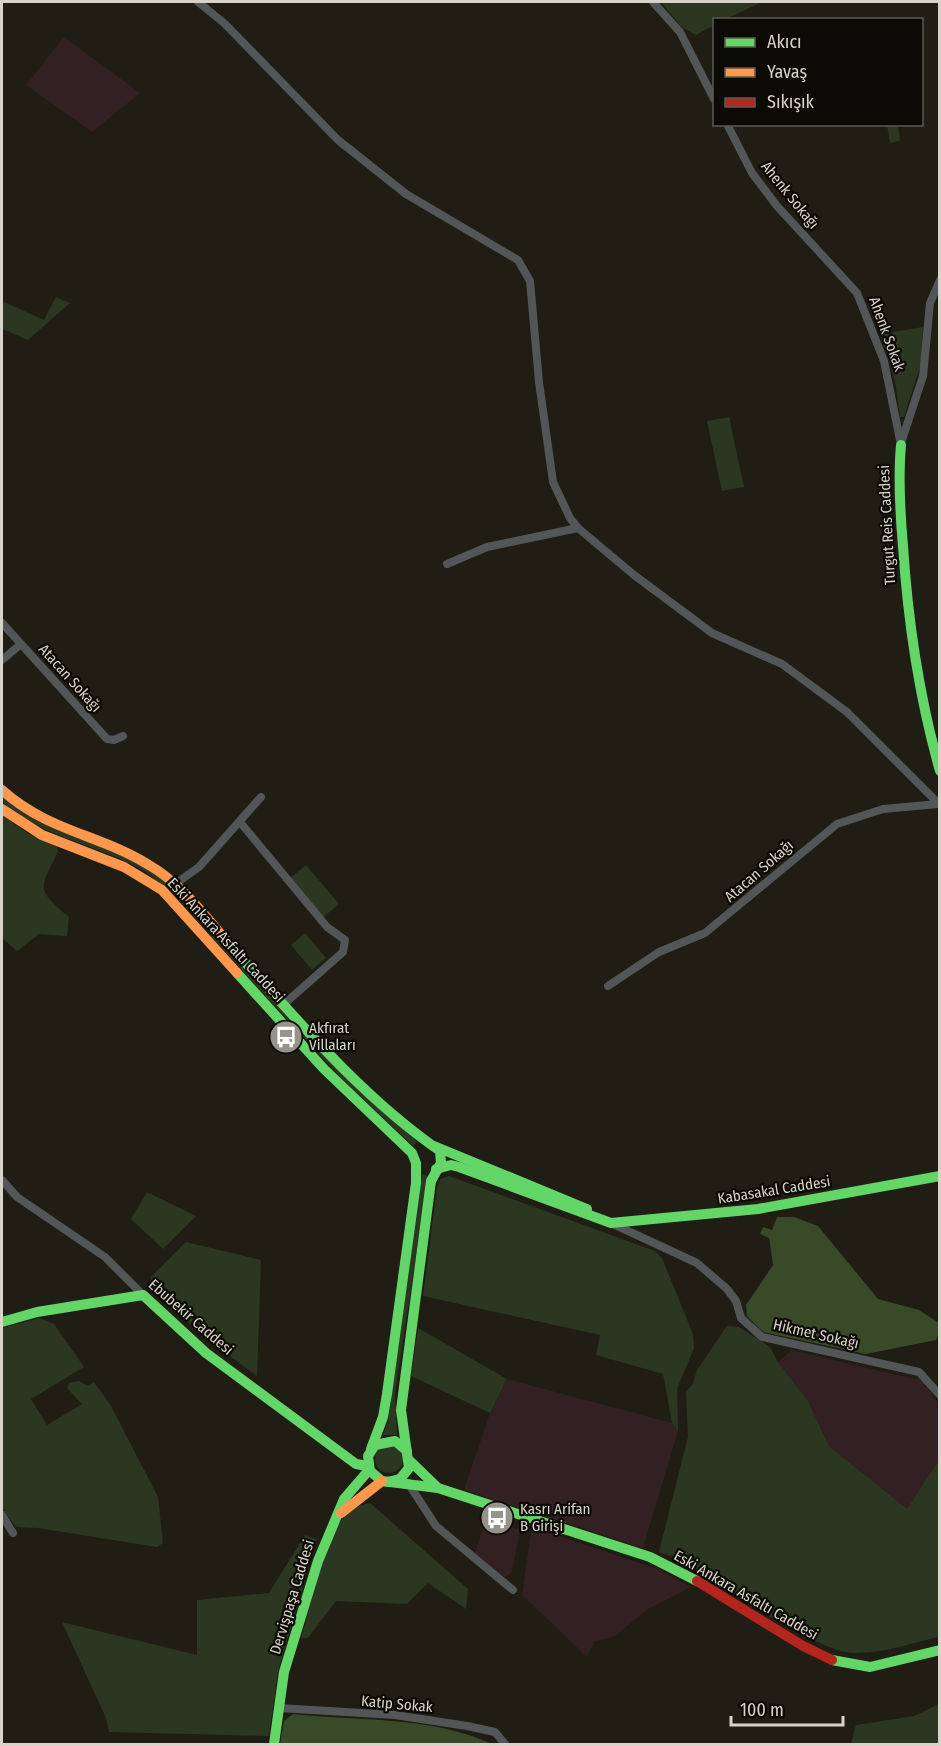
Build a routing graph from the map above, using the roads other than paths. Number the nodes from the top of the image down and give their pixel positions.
1 (198, 2) edge
2 (653, 2) edge
3 (713, 97) edge
4 (728, 126) edge
5 (817, 248) joint
6 (939, 280) edge
7 (901, 445) junction
8 (578, 528) junction
9 (447, 564) dead end
10 (2, 623) edge
11 (21, 644) junction
12 (2, 660) edge
13 (123, 736) dead end
14 (939, 771) edge
15 (2, 790) edge
16 (261, 797) dead end
17 (938, 804) edge
18 (2, 809) edge
19 (240, 822) junction
20 (175, 884) junction
21 (608, 986) dead end
22 (283, 1005) junction
23 (434, 1146) junction
24 (416, 1163) junction
25 (436, 1169) junction
26 (939, 1176) edge
27 (2, 1180) edge
28 (611, 1223) junction
29 (143, 1295) junction
30 (2, 1322) edge
31 (939, 1395) edge
32 (371, 1449) junction
33 (409, 1458) junction
34 (369, 1468) junction
35 (384, 1482) junction
36 (408, 1484) junction
37 (438, 1488) junction
38 (2, 1515) edge
39 (329, 1531) junction
40 (13, 1533) dead end
41 (513, 1590) dead end
42 (939, 1650) edge
43 (279, 1708) junction
44 (274, 1744) edge
45 (505, 1744) edge

1 - 8 street
2 - 3 street
4 - 5 street, Ahenk Sokağı
5 - 7 street, Ahenk Sokak
6 - 7 street, Turgut Reis Caddesi
7 - 14 main road, Turgut Reis Caddesi
8 - 9 street
8 - 17 street
10 - 11 street, Atacan Sokağı
11 - 12 street
11 - 13 street, Atacan Sokağı
15 - 20 main road, Eski Ankara Asfaltı Caddesi
16 - 19 street
17 - 21 street, Atacan Sokağı
18 - 24 main road, Eski Ankara Asfaltı Caddesi
19 - 20 street
19 - 22 street
20 - 22 main road, Eski Ankara Asfaltı Caddesi
22 - 23 main road, Eski Ankara Asfaltı Caddesi
23 - 24 main road
23 - 25 main road
23 - 28 main road, Hikmet Sokağı
24 - 25 main road
24 - 32 main road
25 - 28 main road, Hikmet Sokağı
25 - 33 main road
26 - 28 main road, Kabasakal Caddesi
27 - 29 street, Ebubekir Caddesi
28 - 31 street, Hikmet Sokağı
29 - 30 main road
29 - 34 main road, Ebubekir Caddesi
32 - 33 main road, Eski Ankara Asfaltı Caddesi
32 - 34 main road
33 - 35 main road
33 - 37 main road, Eski Ankara Asfaltı Caddesi
34 - 35 main road
34 - 39 main road, Dervişpaşa Caddesi
35 - 36 main road, Eski Ankara Asfaltı Caddesi
35 - 39 main road
36 - 37 main road, Eski Ankara Asfaltı Caddesi
36 - 41 street
37 - 42 main road, Eski Ankara Asfaltı Caddesi
38 - 40 street
39 - 43 main road, Dervişpaşa Caddesi
43 - 44 main road, Dervişpaşa Caddesi
43 - 45 street, Katip Sokak

